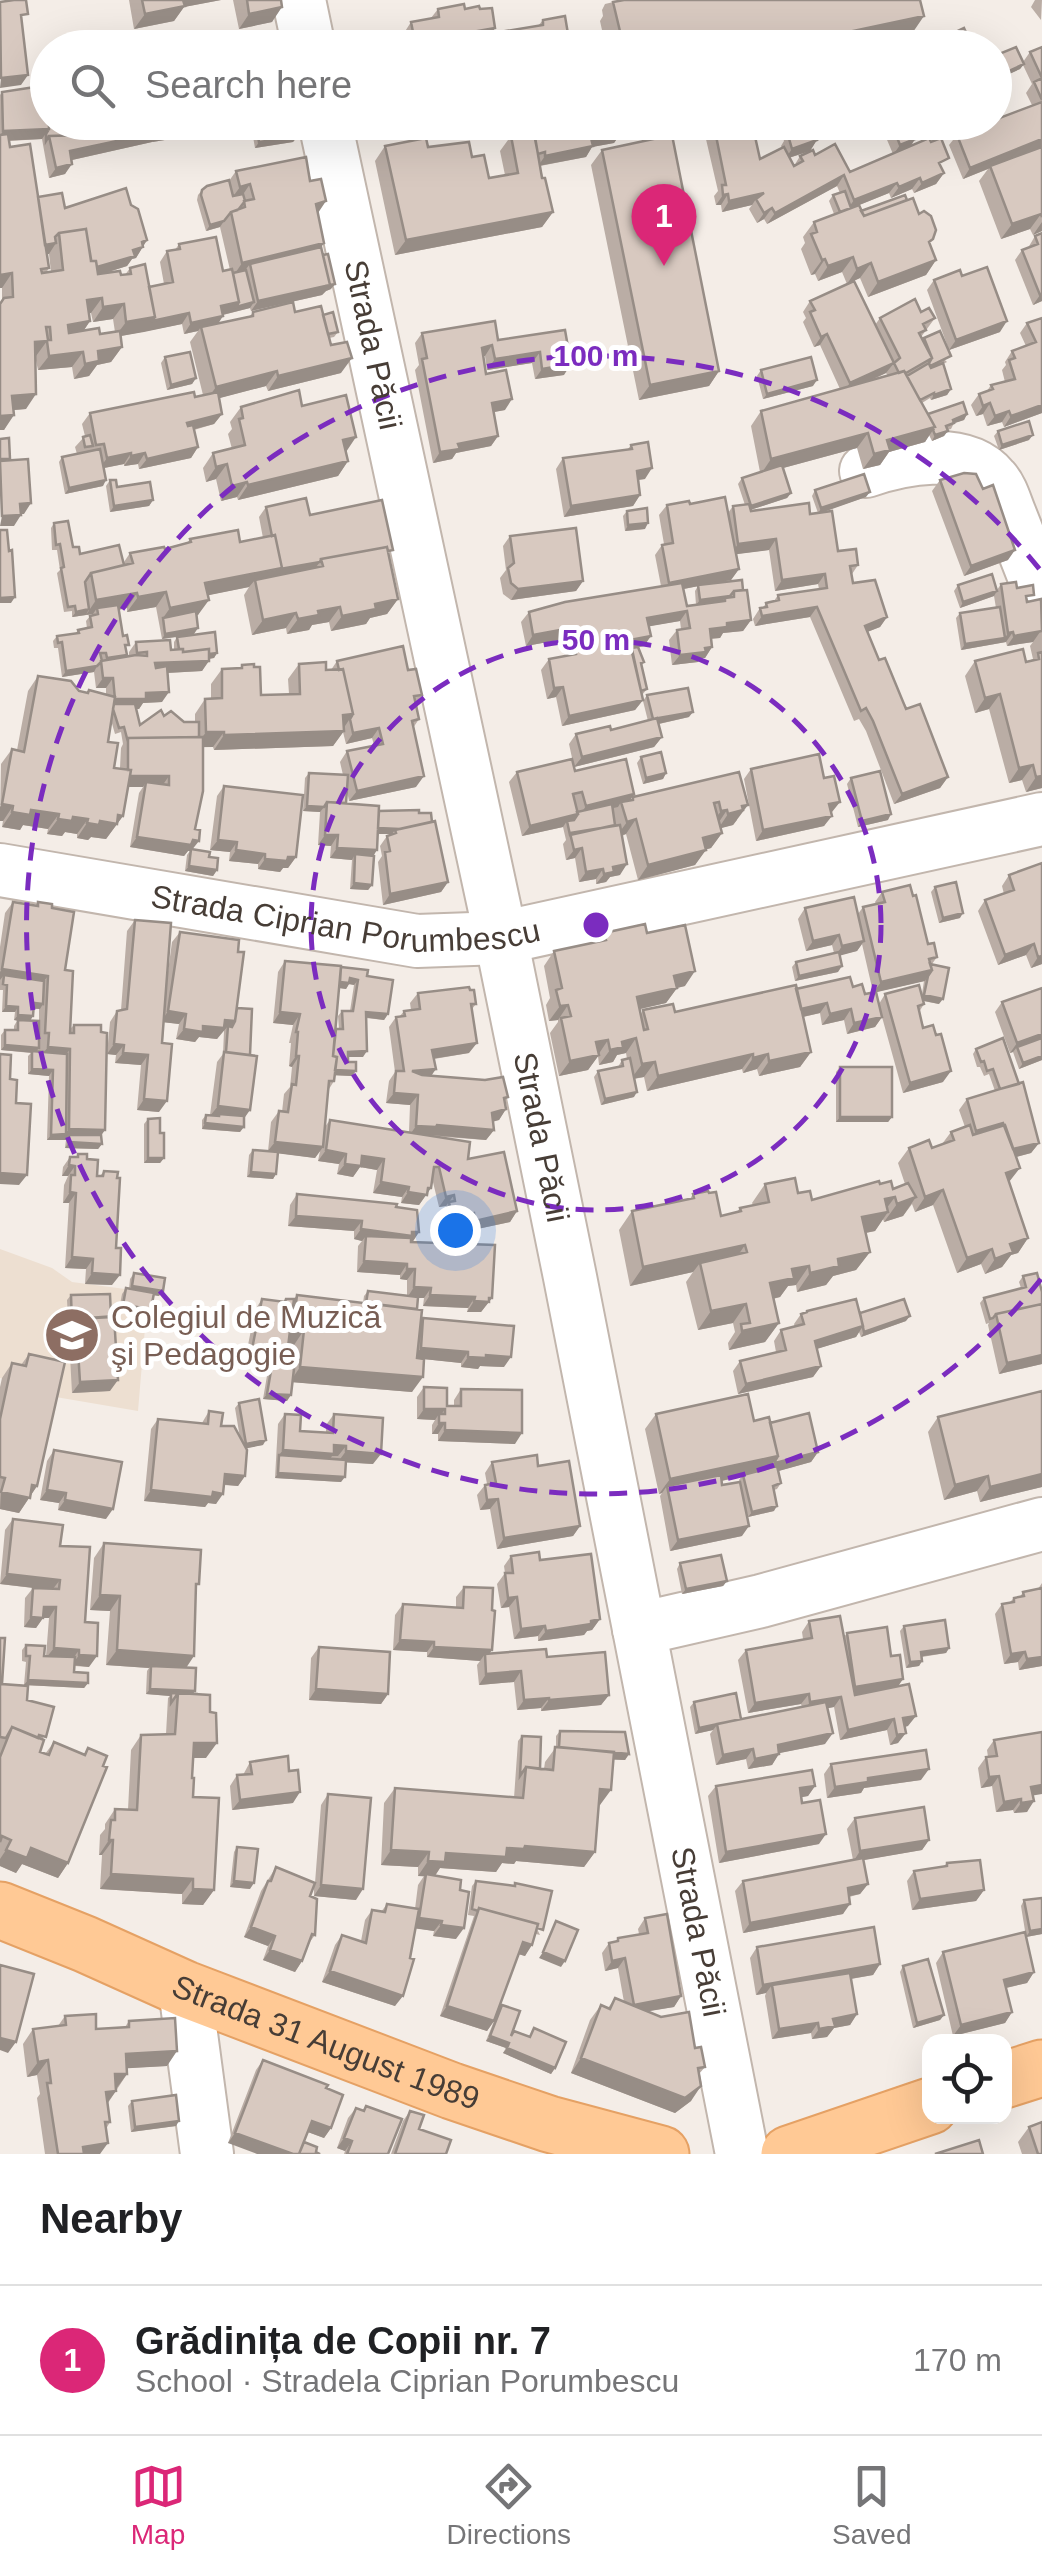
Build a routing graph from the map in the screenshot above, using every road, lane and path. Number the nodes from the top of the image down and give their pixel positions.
1 (299, 0) edge
2 (305, 30) edge
3 (329, 140) edge
4 (866, 471) edge
5 (1042, 597) edge
6 (1042, 819) edge
7 (0, 870) edge
8 (501, 938) junction
9 (1042, 1524) edge
10 (639, 1629) junction
11 (0, 1910) edge
12 (185, 1990) junction
13 (1042, 2068) edge
14 (1012, 2077) edge
15 (922, 2109) edge
16 (207, 2154) edge
17 (661, 2154) edge
18 (742, 2154) edge
19 (789, 2154) edge

1 - 2 street
3 - 8 street, Strada Păcii
4 - 5 street
6 - 8 street, Strada Ciprian Porumbescu
7 - 8 street, Strada Ciprian Porumbescu
8 - 10 street, Strada Păcii
9 - 10 street
10 - 18 street, Strada Păcii
11 - 12 main road, Strada 31 August 1989
12 - 16 street
12 - 17 main road, Strada 31 August 1989
13 - 14 main road
15 - 19 main road

